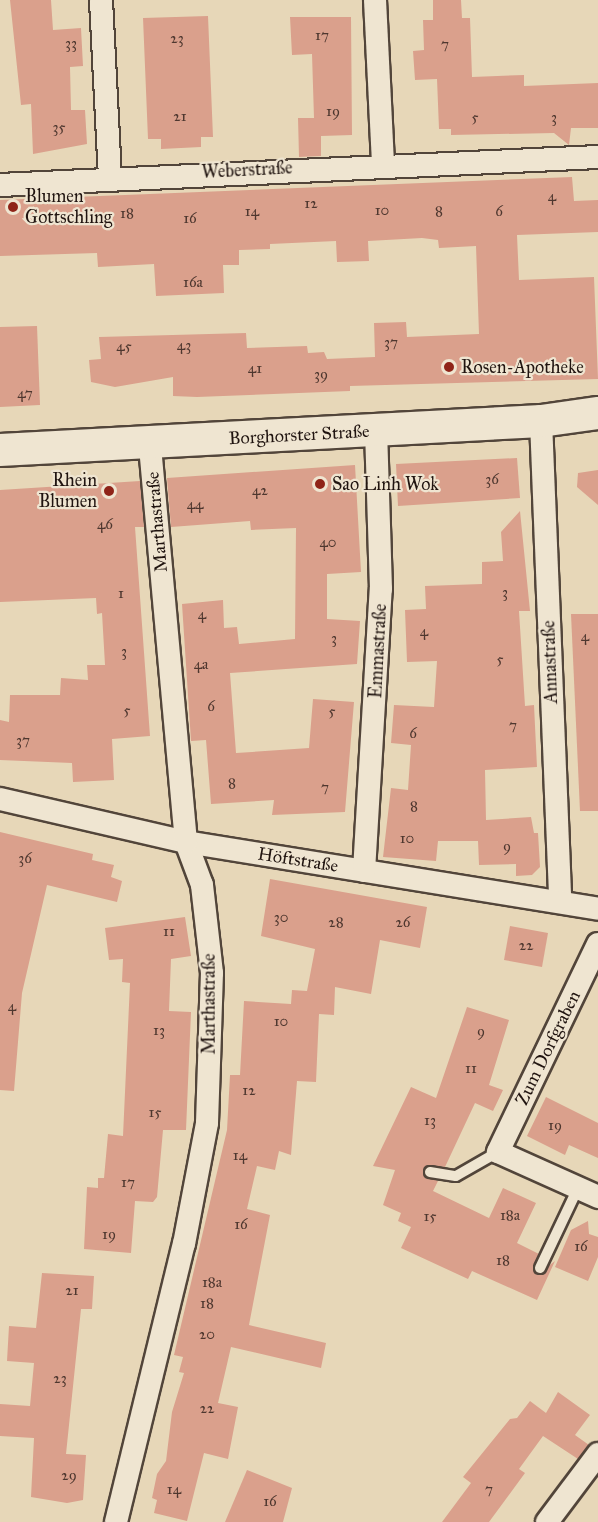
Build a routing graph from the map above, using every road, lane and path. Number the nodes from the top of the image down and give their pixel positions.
1 (101, 0) edge
2 (375, 0) edge
3 (598, 157) edge
4 (383, 163) junction
5 (110, 176) junction
6 (0, 185) edge
7 (598, 413) edge
8 (541, 421) junction
9 (376, 430) junction
10 (150, 444) junction
11 (0, 450) edge
12 (0, 799) edge
13 (186, 842) junction
14 (364, 871) junction
15 (560, 902) junction
16 (598, 909) edge
17 (598, 944) edge
18 (498, 1152) junction
19 (430, 1172) dead end
20 (588, 1192) edge
21 (540, 1268) dead end
22 (598, 1454) edge
23 (116, 1522) edge
24 (547, 1522) edge

1 - 5 street
2 - 4 street
3 - 4 street, Weberstraße
4 - 5 street, Weberstraße
5 - 6 street, Weberstraße
7 - 8 main road, Borghorster Straße
8 - 9 main road, Borghorster Straße
8 - 15 street, Annastraße
9 - 10 main road, Borghorster Straße
9 - 14 street, Emmastraße
10 - 11 main road, Borghorster Straße
10 - 13 street, Marthastraße
12 - 13 street, Höftstraße
13 - 14 street, Höftstraße
13 - 23 street, Marthastraße
14 - 15 street, Höftstraße
15 - 16 street, Höftstraße
17 - 18 street, Zum Dorfgraben
18 - 19 lane
18 - 20 street
20 - 21 lane
22 - 24 street

